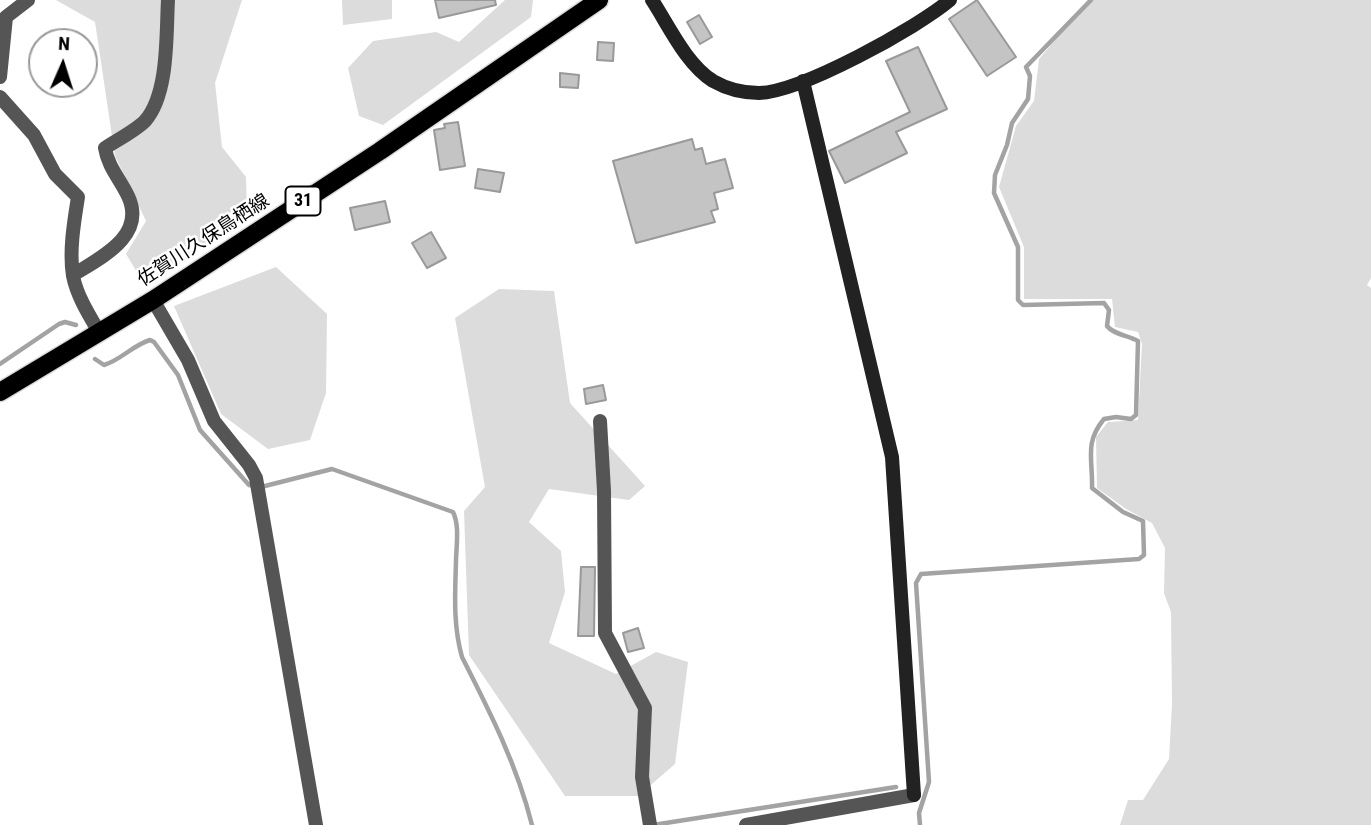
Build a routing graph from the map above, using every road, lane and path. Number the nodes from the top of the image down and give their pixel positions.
1 (28, 0) edge
2 (168, 0) edge
3 (600, 0) edge
4 (652, 0) edge
5 (950, 0) edge
6 (0, 77) edge
7 (803, 81) junction
8 (0, 97) edge
9 (73, 275) junction
10 (153, 300) junction
11 (99, 332) junction
12 (0, 392) edge
13 (600, 421) dead end
14 (650, 822) edge
15 (767, 823) edge
16 (316, 825) edge
17 (746, 825) edge

1 - 6 street
2 - 9 street
3 - 10 main road, 佐賀川久保鳥栖線 / 31
4 - 7 street
5 - 7 street
7 - 15 street
8 - 9 street
9 - 11 street
10 - 11 main road, 佐賀川久保鳥栖線 / 31
10 - 16 street
11 - 12 main road, 佐賀川久保鳥栖線 / 31
13 - 14 street
15 - 17 street

